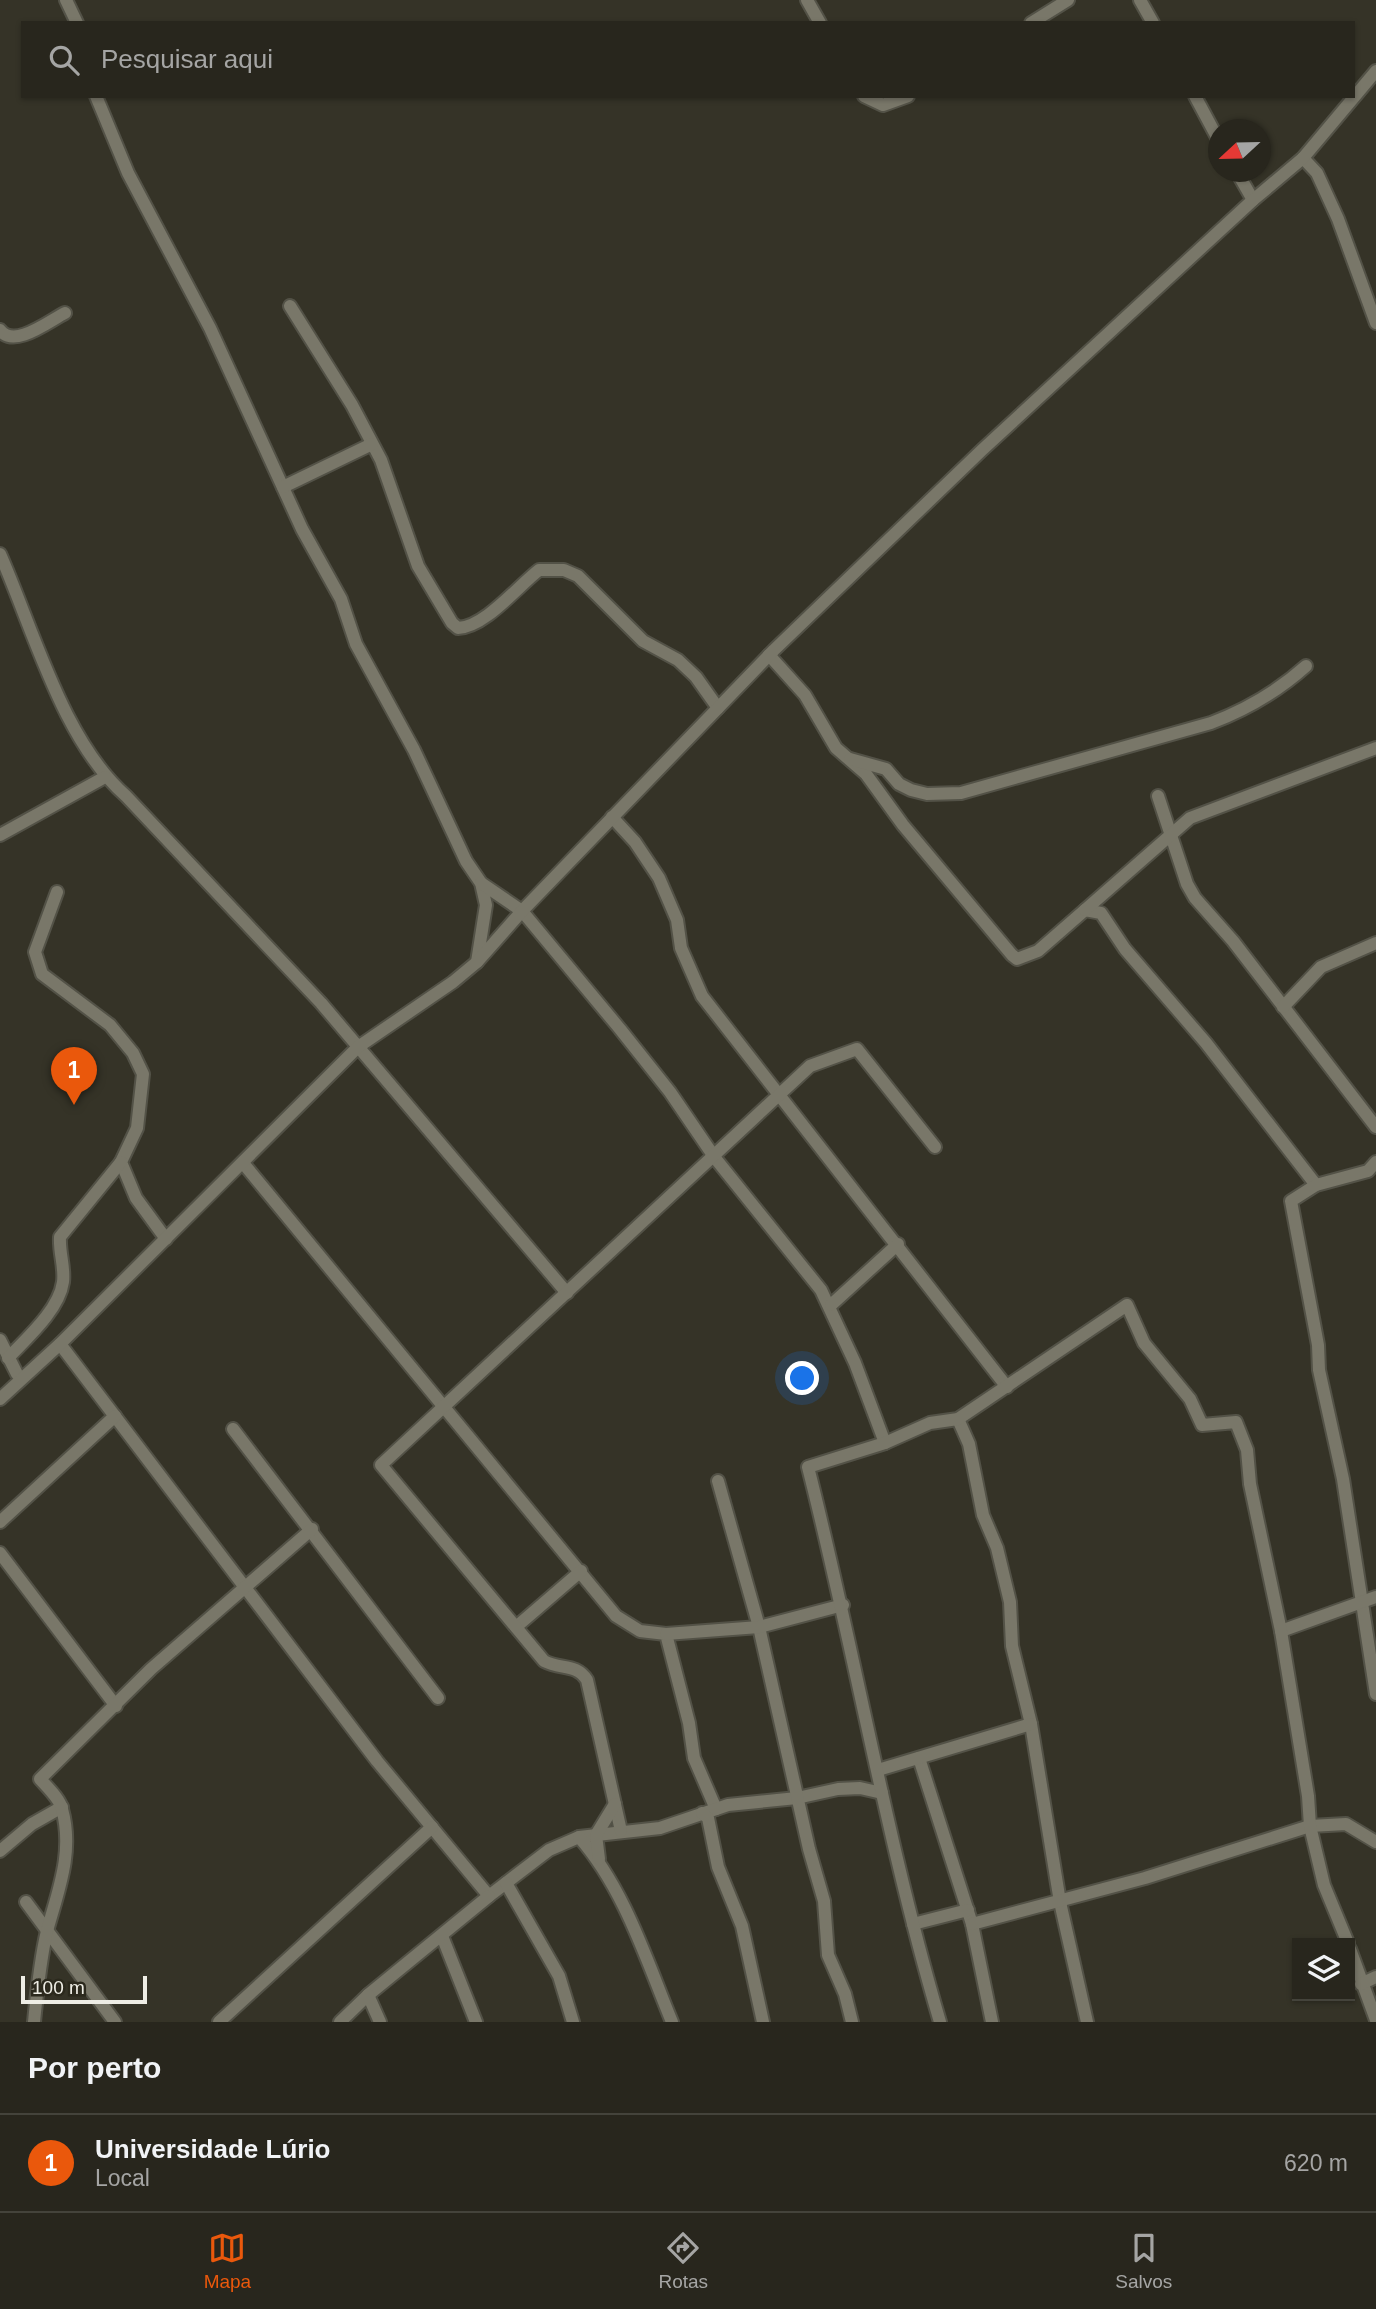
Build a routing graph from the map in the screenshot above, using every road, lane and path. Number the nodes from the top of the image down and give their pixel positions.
1 (66, 0) edge
2 (807, 0) edge
3 (1068, 0) edge
4 (1140, 0) edge
5 (76, 21) edge
6 (819, 21) edge
7 (1034, 21) edge
8 (1152, 21) edge
9 (1376, 71) edge
10 (1355, 96) edge
11 (97, 98) edge
12 (869, 98) edge
13 (902, 98) edge
14 (1196, 98) edge
15 (1353, 98) edge
16 (1208, 119) edge
17 (1303, 158) junction
18 (1243, 182) edge
19 (1253, 200) junction
20 (290, 306) dead end
21 (65, 313) dead end
22 (1376, 323) edge
23 (0, 330) edge
24 (372, 444) junction
25 (283, 487) junction
26 (0, 554) edge
27 (769, 655) junction
28 (1306, 666) dead end
29 (718, 708) junction
30 (1376, 748) edge
31 (846, 758) junction
32 (105, 777) junction
33 (1158, 796) dead end
34 (612, 817) junction
35 (0, 835) edge
36 (1172, 835) junction
37 (481, 883) junction
38 (57, 892) dead end
39 (1085, 910) junction
40 (522, 911) junction
41 (1376, 943) edge
42 (477, 962) junction
43 (1283, 1007) junction
44 (358, 1047) junction
45 (780, 1094) junction
46 (1376, 1128) edge
47 (935, 1147) dead end
48 (715, 1158) junction
49 (121, 1162) junction
50 (1376, 1162) edge
51 (243, 1164) junction
52 (1316, 1185) junction
53 (166, 1239) junction
54 (898, 1244) junction
55 (567, 1293) junction
56 (831, 1306) junction
57 (0, 1340) edge
58 (60, 1343) junction
59 (8, 1358) junction
60 (17, 1374) dead end
61 (1007, 1387) junction
62 (0, 1399) edge
63 (444, 1403) junction
64 (115, 1416) junction
65 (957, 1419) junction
66 (233, 1429) dead end
67 (885, 1443) junction
68 (718, 1481) dead end
69 (0, 1522) edge
70 (312, 1529) junction
71 (0, 1553) edge
72 (581, 1571) junction
73 (245, 1588) junction
74 (1376, 1597) edge
75 (1362, 1602) junction
76 (843, 1605) junction
77 (516, 1627) junction
78 (759, 1627) junction
79 (1281, 1631) junction
80 (666, 1634) junction
81 (1376, 1694) edge
82 (438, 1698) dead end
83 (116, 1706) junction
84 (1031, 1724) junction
85 (919, 1758) junction
86 (877, 1770) junction
87 (882, 1793) junction
88 (797, 1798) junction
89 (615, 1804) junction
90 (62, 1807) junction
91 (716, 1809) junction
92 (702, 1813) junction
93 (1310, 1826) junction
94 (432, 1827) junction
95 (621, 1831) junction
96 (596, 1835) junction
97 (579, 1837) junction
98 (1376, 1842) edge
99 (0, 1851) edge
100 (599, 1859) junction
101 (506, 1883) junction
102 (489, 1896) junction
103 (26, 1902) dead end
104 (1059, 1902) junction
105 (968, 1910) junction
106 (913, 1924) junction
107 (972, 1924) junction
108 (47, 1931) junction
109 (442, 1936) junction
110 (1346, 1938) edge
111 (1355, 1965) edge
112 (1376, 1977) edge
113 (1361, 1984) junction
114 (368, 1994) junction
115 (108, 2019) edge
116 (1376, 2020) edge
117 (33, 2022) edge
118 (219, 2022) edge
119 (340, 2022) edge
120 (380, 2022) edge
121 (476, 2022) edge
122 (573, 2022) edge
123 (672, 2022) edge
124 (763, 2022) edge
125 (852, 2022) edge
126 (940, 2022) edge
127 (992, 2022) edge
128 (1087, 2022) edge

1 - 5 street
2 - 6 street
3 - 7 street
4 - 8 street
9 - 10 street
11 - 25 street
12 - 13 street
14 - 16 street
15 - 17 street
17 - 19 street
17 - 22 street
18 - 19 street
19 - 27 street
20 - 24 street
21 - 23 street
24 - 25 street
24 - 29 street
25 - 37 street
26 - 32 street
27 - 29 street
27 - 31 street
28 - 31 street
29 - 34 street
30 - 36 street
31 - 39 street
32 - 35 street
32 - 44 street
33 - 36 street
34 - 40 street
34 - 45 street
36 - 39 street
36 - 43 street
37 - 40 street
37 - 42 street
38 - 49 street
39 - 52 street
40 - 42 street
40 - 48 street
41 - 43 street
42 - 44 street
43 - 46 street
44 - 51 street
44 - 55 street
45 - 47 street
45 - 48 street
45 - 54 street
48 - 55 street
48 - 56 street
49 - 53 street
49 - 59 street
50 - 52 street
51 - 53 street
51 - 63 street
52 - 75 street
53 - 58 street
54 - 56 street
54 - 61 street
55 - 63 street
56 - 67 street
57 - 59 street
58 - 62 street
58 - 64 street
59 - 60 street
61 - 65 street
61 - 79 street
63 - 72 street
63 - 77 street
64 - 69 street
64 - 73 street
65 - 67 street
65 - 84 street
66 - 70 street
67 - 76 street
68 - 78 street
70 - 73 street
70 - 82 street
71 - 83 street
72 - 77 street
72 - 80 street
73 - 83 street
73 - 94 street
74 - 75 street
75 - 79 street
75 - 81 street
76 - 78 street
76 - 86 street
77 - 89 street
78 - 80 street
78 - 88 street
79 - 93 street
80 - 91 street
83 - 90 street
84 - 85 street
84 - 104 street
85 - 86 street
85 - 105 street
86 - 87 street
87 - 88 street
87 - 106 street
88 - 91 street
88 - 125 street
89 - 95 street
89 - 96 street
90 - 99 street
90 - 108 street
91 - 92 street
92 - 95 street
92 - 124 street
93 - 98 street
93 - 104 street
93 - 110 street
94 - 102 street
94 - 118 street
95 - 96 street
96 - 97 street
96 - 100 street
97 - 100 street
97 - 101 street
100 - 123 street
101 - 102 street
101 - 122 street
102 - 109 street
103 - 108 street
104 - 107 street
104 - 128 street
105 - 106 street
105 - 107 street
106 - 126 street
107 - 127 street
108 - 115 street
108 - 117 street
109 - 114 street
109 - 121 street
111 - 113 street
112 - 113 street
113 - 116 street
114 - 119 street
114 - 120 street

